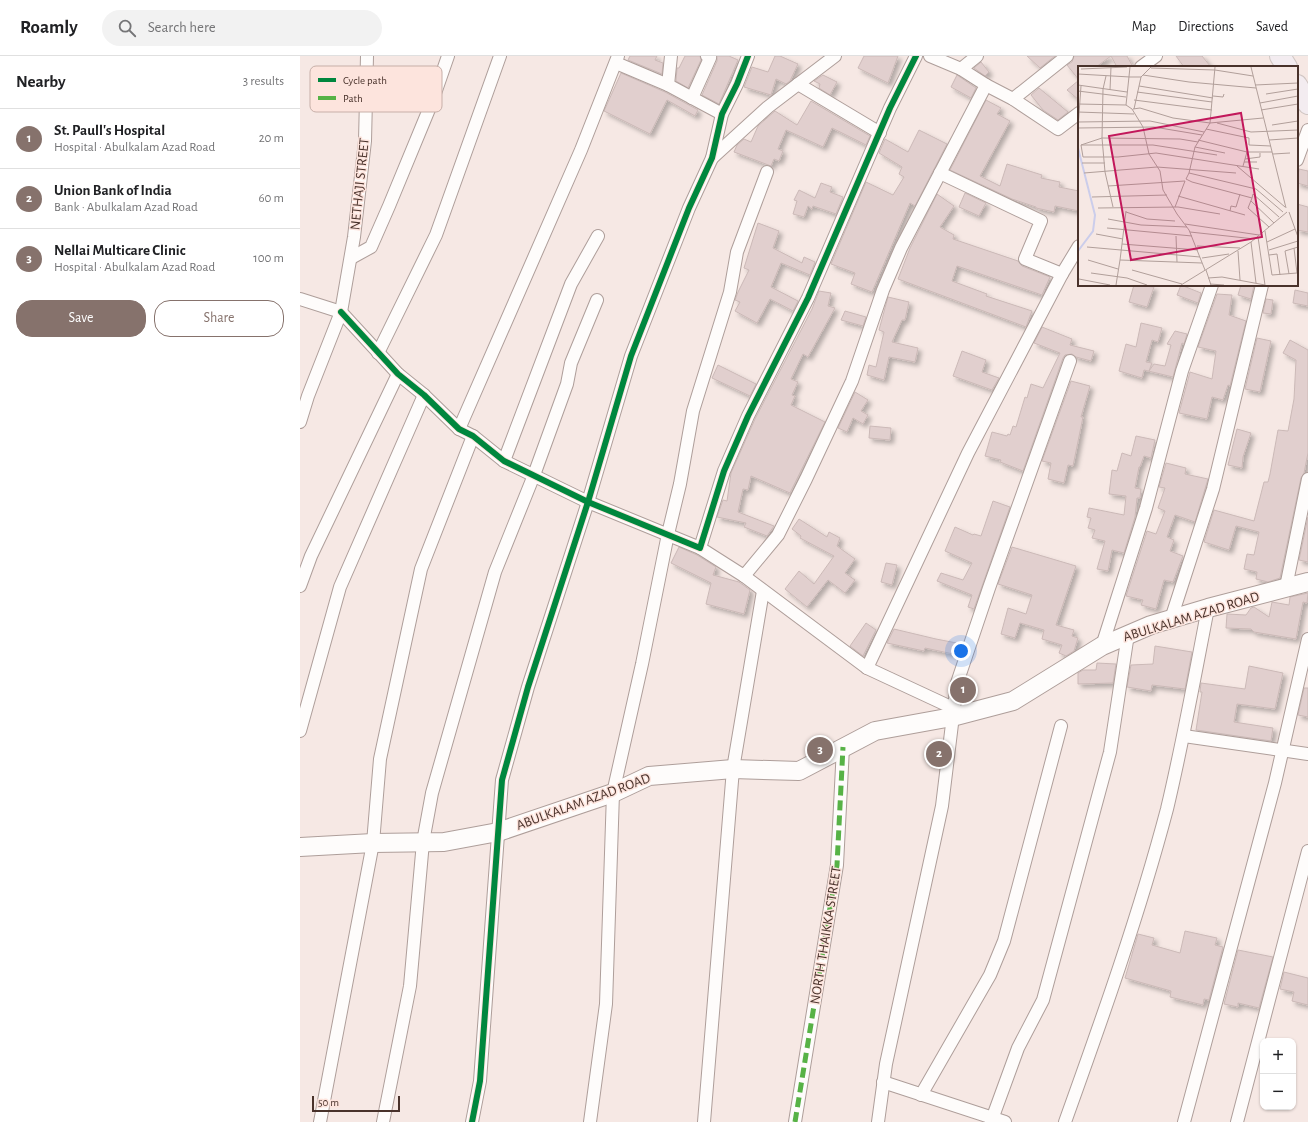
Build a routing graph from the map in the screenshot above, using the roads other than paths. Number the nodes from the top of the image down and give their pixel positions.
1 (367, 56) edge
2 (448, 56) edge
3 (500, 56) edge
4 (671, 56) edge
5 (707, 56) edge
6 (748, 56) edge
7 (834, 56) edge
8 (916, 56) edge
9 (930, 56) edge
10 (977, 56) edge
11 (1067, 56) edge
12 (1156, 56) edge
13 (1280, 56) edge
14 (617, 60) edge
15 (367, 66) edge
16 (1142, 66) edge
17 (1286, 66) edge
18 (961, 69) junction
19 (442, 73) edge
20 (798, 84) junction
21 (668, 85) junction
22 (986, 85) junction
23 (692, 98) junction
24 (1013, 99) junction
25 (365, 112) edge
26 (428, 112) edge
27 (722, 114) junction
28 (1078, 114) edge
29 (1308, 130) edge
30 (880, 133) junction
31 (1298, 157) edge
32 (712, 158) junction
33 (767, 172) dead end
34 (940, 173) junction
35 (598, 236) dead end
36 (1078, 248) edge
37 (350, 258) junction
38 (1062, 274) junction
39 (1212, 286) edge
40 (1262, 286) edge
41 (300, 299) edge
42 (597, 300) dead end
43 (341, 312) junction
44 (378, 353) junction
45 (1070, 361) dead end
46 (398, 374) junction
47 (424, 396) junction
48 (300, 422) edge
49 (459, 429) junction
50 (473, 436) junction
51 (504, 461) junction
52 (534, 475) junction
53 (1308, 479) edge
54 (588, 502) junction
55 (668, 534) junction
56 (700, 548) junction
57 (744, 576) junction
58 (1308, 582) edge
59 (300, 586) edge
60 (1286, 587) junction
61 (763, 591) junction
62 (1208, 608) junction
63 (1171, 619) junction
64 (1128, 634) junction
65 (1308, 640) edge
66 (1102, 646) junction
67 (867, 668) junction
68 (953, 713) junction
69 (1061, 726) dead end
70 (300, 731) edge
71 (1184, 736) junction
72 (843, 747) junction
73 (1282, 750) junction
74 (1308, 754) edge
75 (733, 769) junction
76 (613, 793) junction
77 (498, 832) junction
78 (423, 842) junction
79 (373, 843) junction
80 (300, 848) edge
81 (1308, 851) edge
82 (884, 1082) junction
83 (921, 1095) junction
84 (992, 1120) edge
85 (320, 1122) edge
86 (383, 1122) edge
87 (472, 1122) edge
88 (590, 1122) edge
89 (704, 1122) edge
90 (795, 1122) edge
91 (878, 1122) edge
92 (1005, 1122) edge
93 (1065, 1122) edge
94 (1184, 1122) edge
95 (1237, 1122) edge

1 - 15 street, NETHAJI STREET
2 - 19 street
3 - 44 street
4 - 21 street
5 - 23 street
6 - 27 street
7 - 20 street
8 - 30 street
9 - 18 street
10 - 18 street
11 - 24 street
12 - 16 street
13 - 17 main road
14 - 21 street
14 - 49 street
18 - 22 street
20 - 30 street
20 - 32 street
21 - 23 street
22 - 24 street
22 - 34 street
23 - 27 street
24 - 28 street
25 - 37 street, NETHAJI STREET
26 - 37 street
27 - 32 street
29 - 31 street
30 - 56 street
32 - 54 street
33 - 55 street
34 - 38 street
34 - 57 street
35 - 51 street
36 - 38 street
37 - 43 street, NETHAJI STREET
38 - 67 street
39 - 66 street
40 - 63 street
41 - 43 street
42 - 52 street
43 - 44 street
43 - 48 street, NETHAJI STREET
44 - 46 street
45 - 68 street
46 - 47 street
46 - 59 street
47 - 49 street
47 - 70 street
49 - 50 street
50 - 51 street
50 - 79 street
51 - 52 street
52 - 54 street
52 - 78 street
53 - 60 street
54 - 55 street
54 - 77 street
55 - 56 street
55 - 76 street
56 - 57 street
57 - 61 street
58 - 60 main road, ABULKALAM AZAD ROAD
60 - 62 main road, ABULKALAM AZAD ROAD
61 - 67 street
61 - 75 street
62 - 63 main road, ABULKALAM AZAD ROAD
62 - 71 street
63 - 64 main road, ABULKALAM AZAD ROAD
64 - 66 main road, ABULKALAM AZAD ROAD
64 - 84 street
65 - 73 street
66 - 68 main road, ABULKALAM AZAD ROAD
67 - 68 street
68 - 72 main road, ABULKALAM AZAD ROAD
68 - 82 street
69 - 83 street
71 - 73 street
71 - 93 street
72 - 75 main road, ABULKALAM AZAD ROAD
72 - 90 street, NORTH THAIKKA STREET
73 - 74 street
73 - 94 street
75 - 76 main road, ABULKALAM AZAD ROAD
75 - 89 street
76 - 77 main road, ABULKALAM AZAD ROAD
76 - 88 street
77 - 78 main road, ABULKALAM AZAD ROAD
77 - 87 street
78 - 79 main road, ABULKALAM AZAD ROAD
78 - 86 street
79 - 80 main road, ABULKALAM AZAD ROAD
79 - 85 street
81 - 95 street
82 - 83 street
82 - 91 street
83 - 84 street
84 - 92 street

